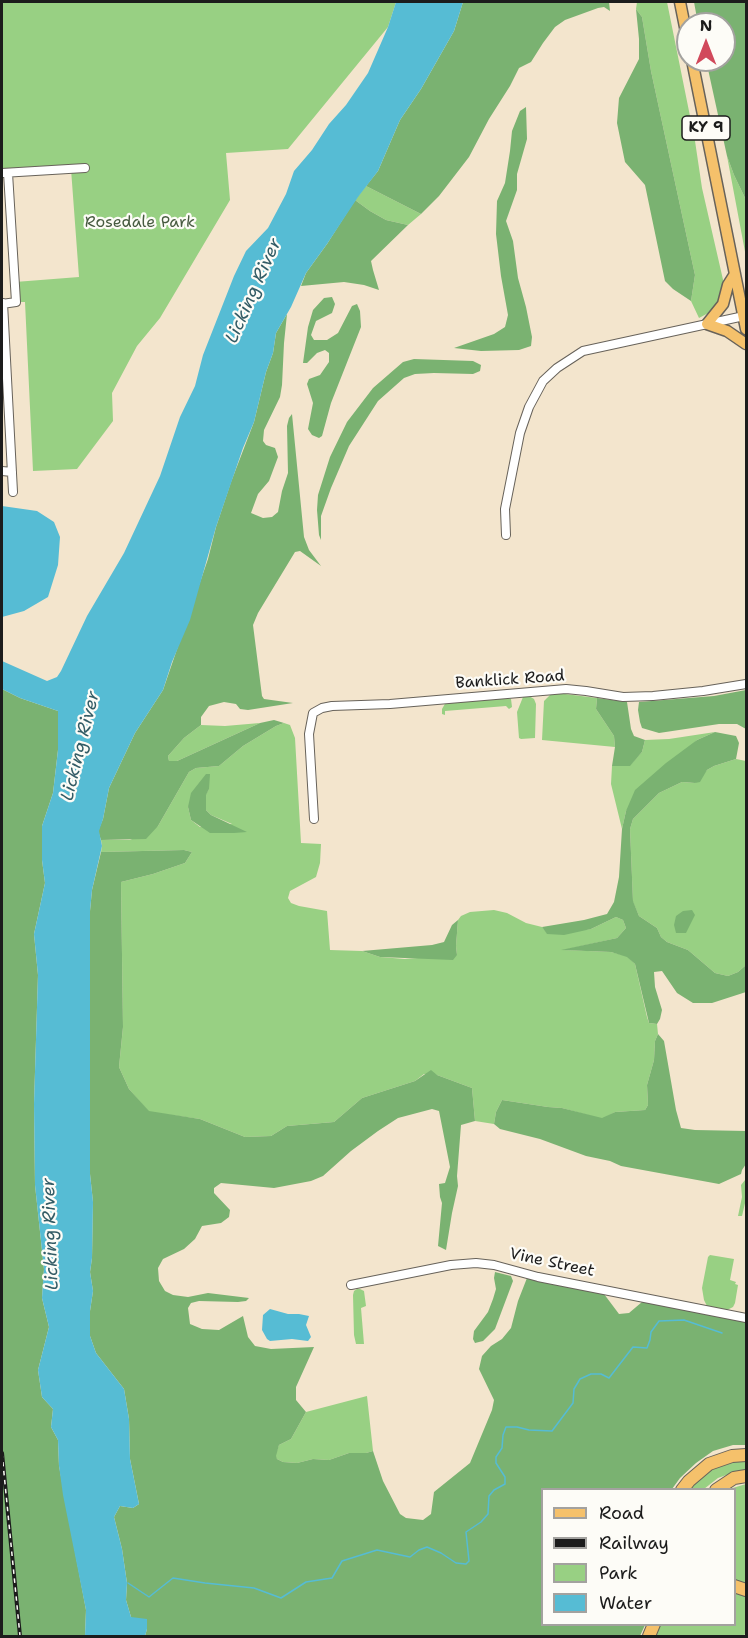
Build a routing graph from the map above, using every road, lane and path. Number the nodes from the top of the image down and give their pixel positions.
1 (694, 72) edge
2 (85, 168) dead end
3 (5, 173) edge
4 (735, 274) junction
5 (2, 303) edge
6 (744, 316) junction
7 (707, 324) junction
8 (747, 329) edge
9 (747, 344) edge
10 (2, 471) edge
11 (12, 472) junction
12 (13, 492) dead end
13 (506, 535) dead end
14 (747, 684) edge
15 (314, 819) dead end
16 (351, 1285) dead end
17 (747, 1318) edge
18 (747, 1455) edge
19 (747, 1476) edge
20 (684, 1488) edge
21 (719, 1488) edge

1 - 4 main road, KY 9
2 - 3 street
3 - 5 street
4 - 6 main road, KY 9
4 - 7 main road
5 - 11 street
6 - 7 street
6 - 8 main road, KY 9
7 - 9 main road
7 - 13 street
10 - 11 street
11 - 12 street
14 - 15 street, Banklick Road
16 - 17 street, Vine Street
18 - 20 highway
19 - 21 highway

